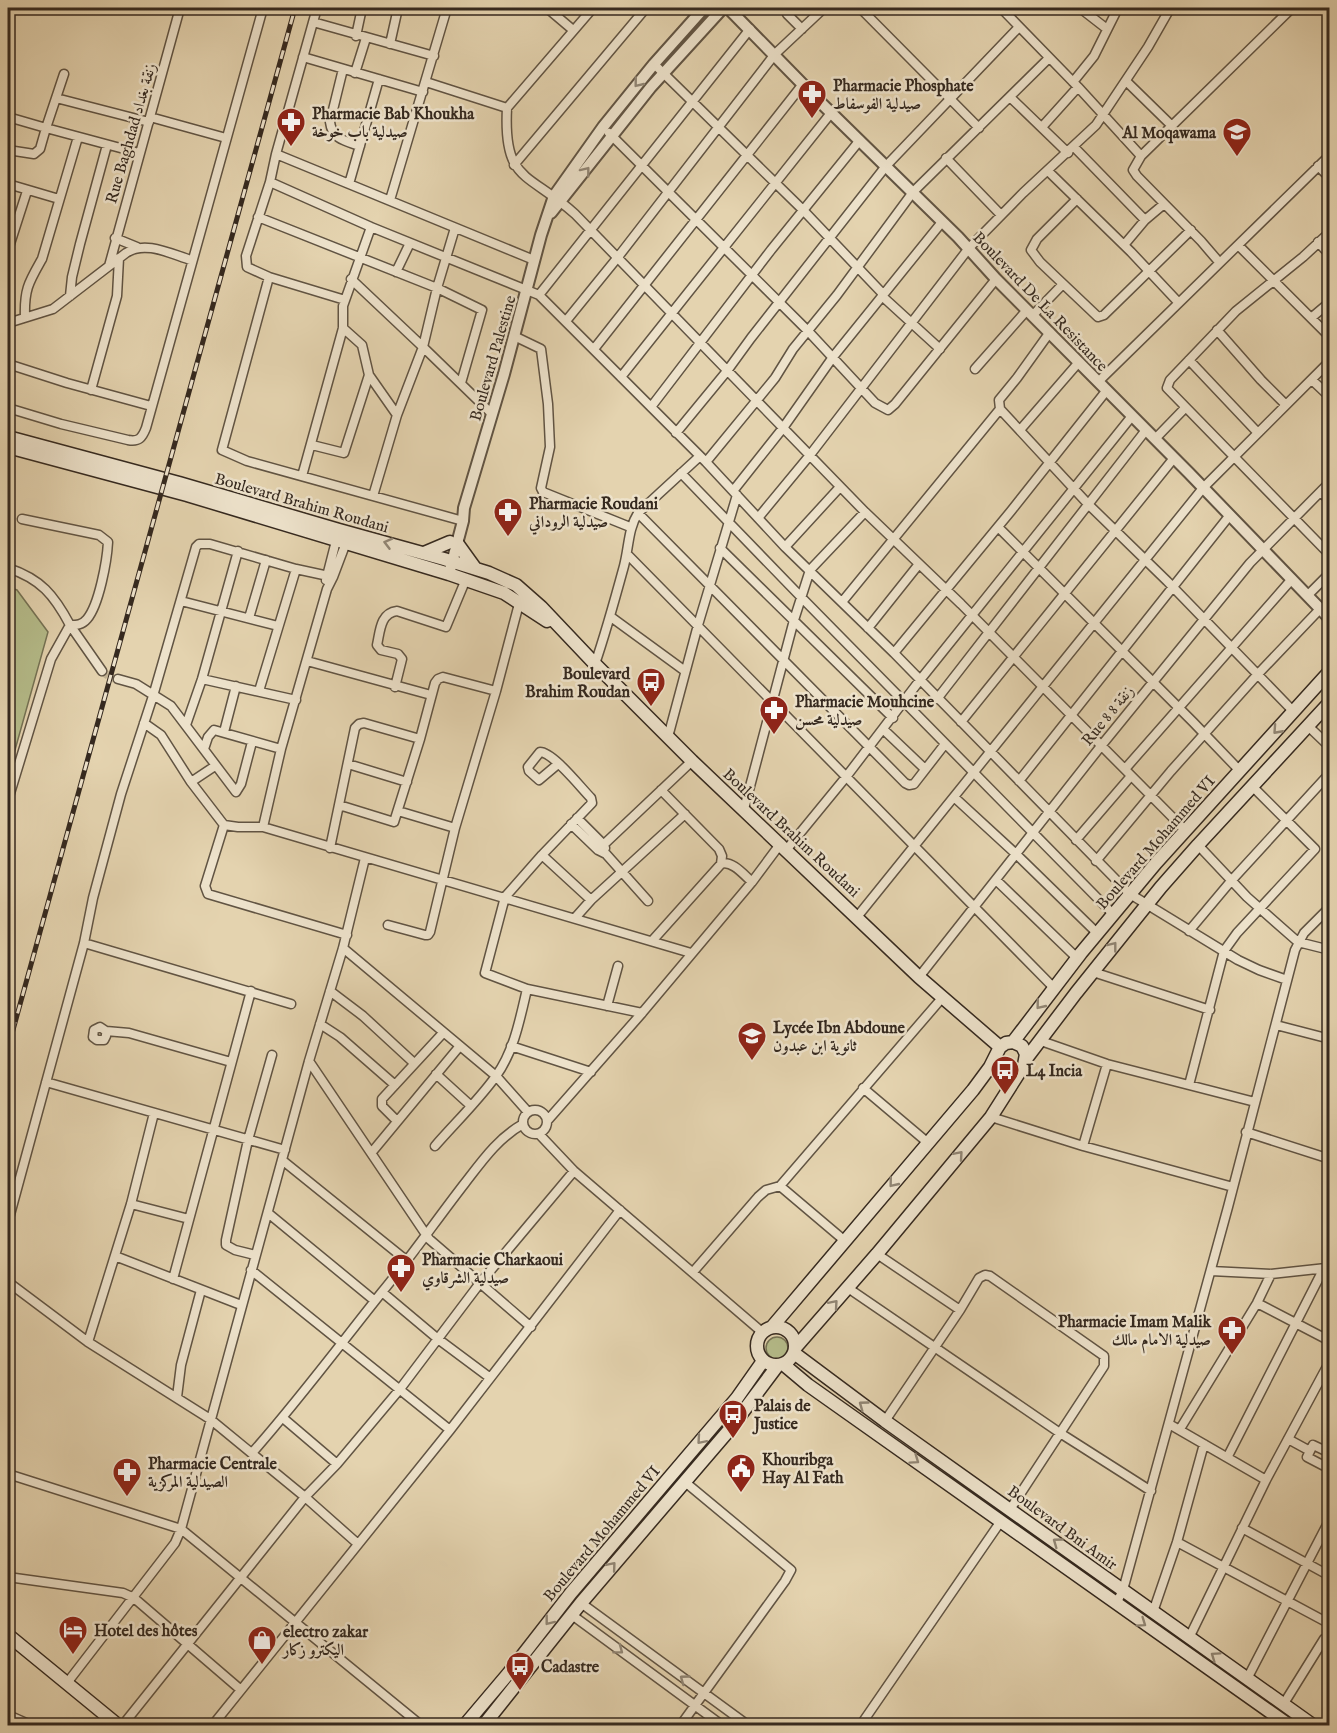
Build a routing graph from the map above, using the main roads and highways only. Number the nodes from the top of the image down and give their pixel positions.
1 (8, 437) edge
2 (8, 447) edge
3 (343, 536) junction
4 (424, 553) junction
5 (447, 566) junction
6 (476, 569) junction
7 (521, 597) junction
8 (1329, 670) edge
9 (1329, 702) edge
10 (1013, 1042) junction
11 (998, 1052) junction
12 (1023, 1064) junction
13 (767, 1330) junction
14 (795, 1351) junction
15 (763, 1361) junction
16 (781, 1365) junction
17 (8, 1635) edge
18 (121, 1725) edge
19 (464, 1725) edge
20 (483, 1725) edge
21 (1290, 1725) edge
22 (1314, 1725) edge

1 - 3 main road, Boulevard Brahim Roudani
2 - 3 main road, Boulevard Brahim Roudani
4 -> 3 main road, Boulevard Brahim Roudani
3 - 5 main road, Boulevard Brahim Roudani
4 - 5 main road, Boulevard Brahim Roudani
4 - 6 main road
5 - 6 main road, Boulevard Brahim Roudani
5 - 7 main road, Boulevard Brahim Roudani
6 - 7 main road, Boulevard Brahim Roudani
7 - 11 main road, Boulevard Brahim Roudani
8 -> 10 main road, Boulevard Mohammed VI
12 -> 9 main road, Boulevard Mohammed VI
10 - 11 main road
10 - 12 main road
11 - 12 main road
11 -> 13 main road
14 -> 12 main road, Boulevard Mohammed VI
13 - 14 main road
13 - 15 main road
14 - 16 main road
22 -> 14 main road, Boulevard Bni Amir
15 - 16 main road
15 -> 19 main road, Boulevard Mohammed VI
20 -> 16 main road, Boulevard Mohammed VI
16 -> 21 main road, Boulevard Bni Amir
17 - 18 main road

